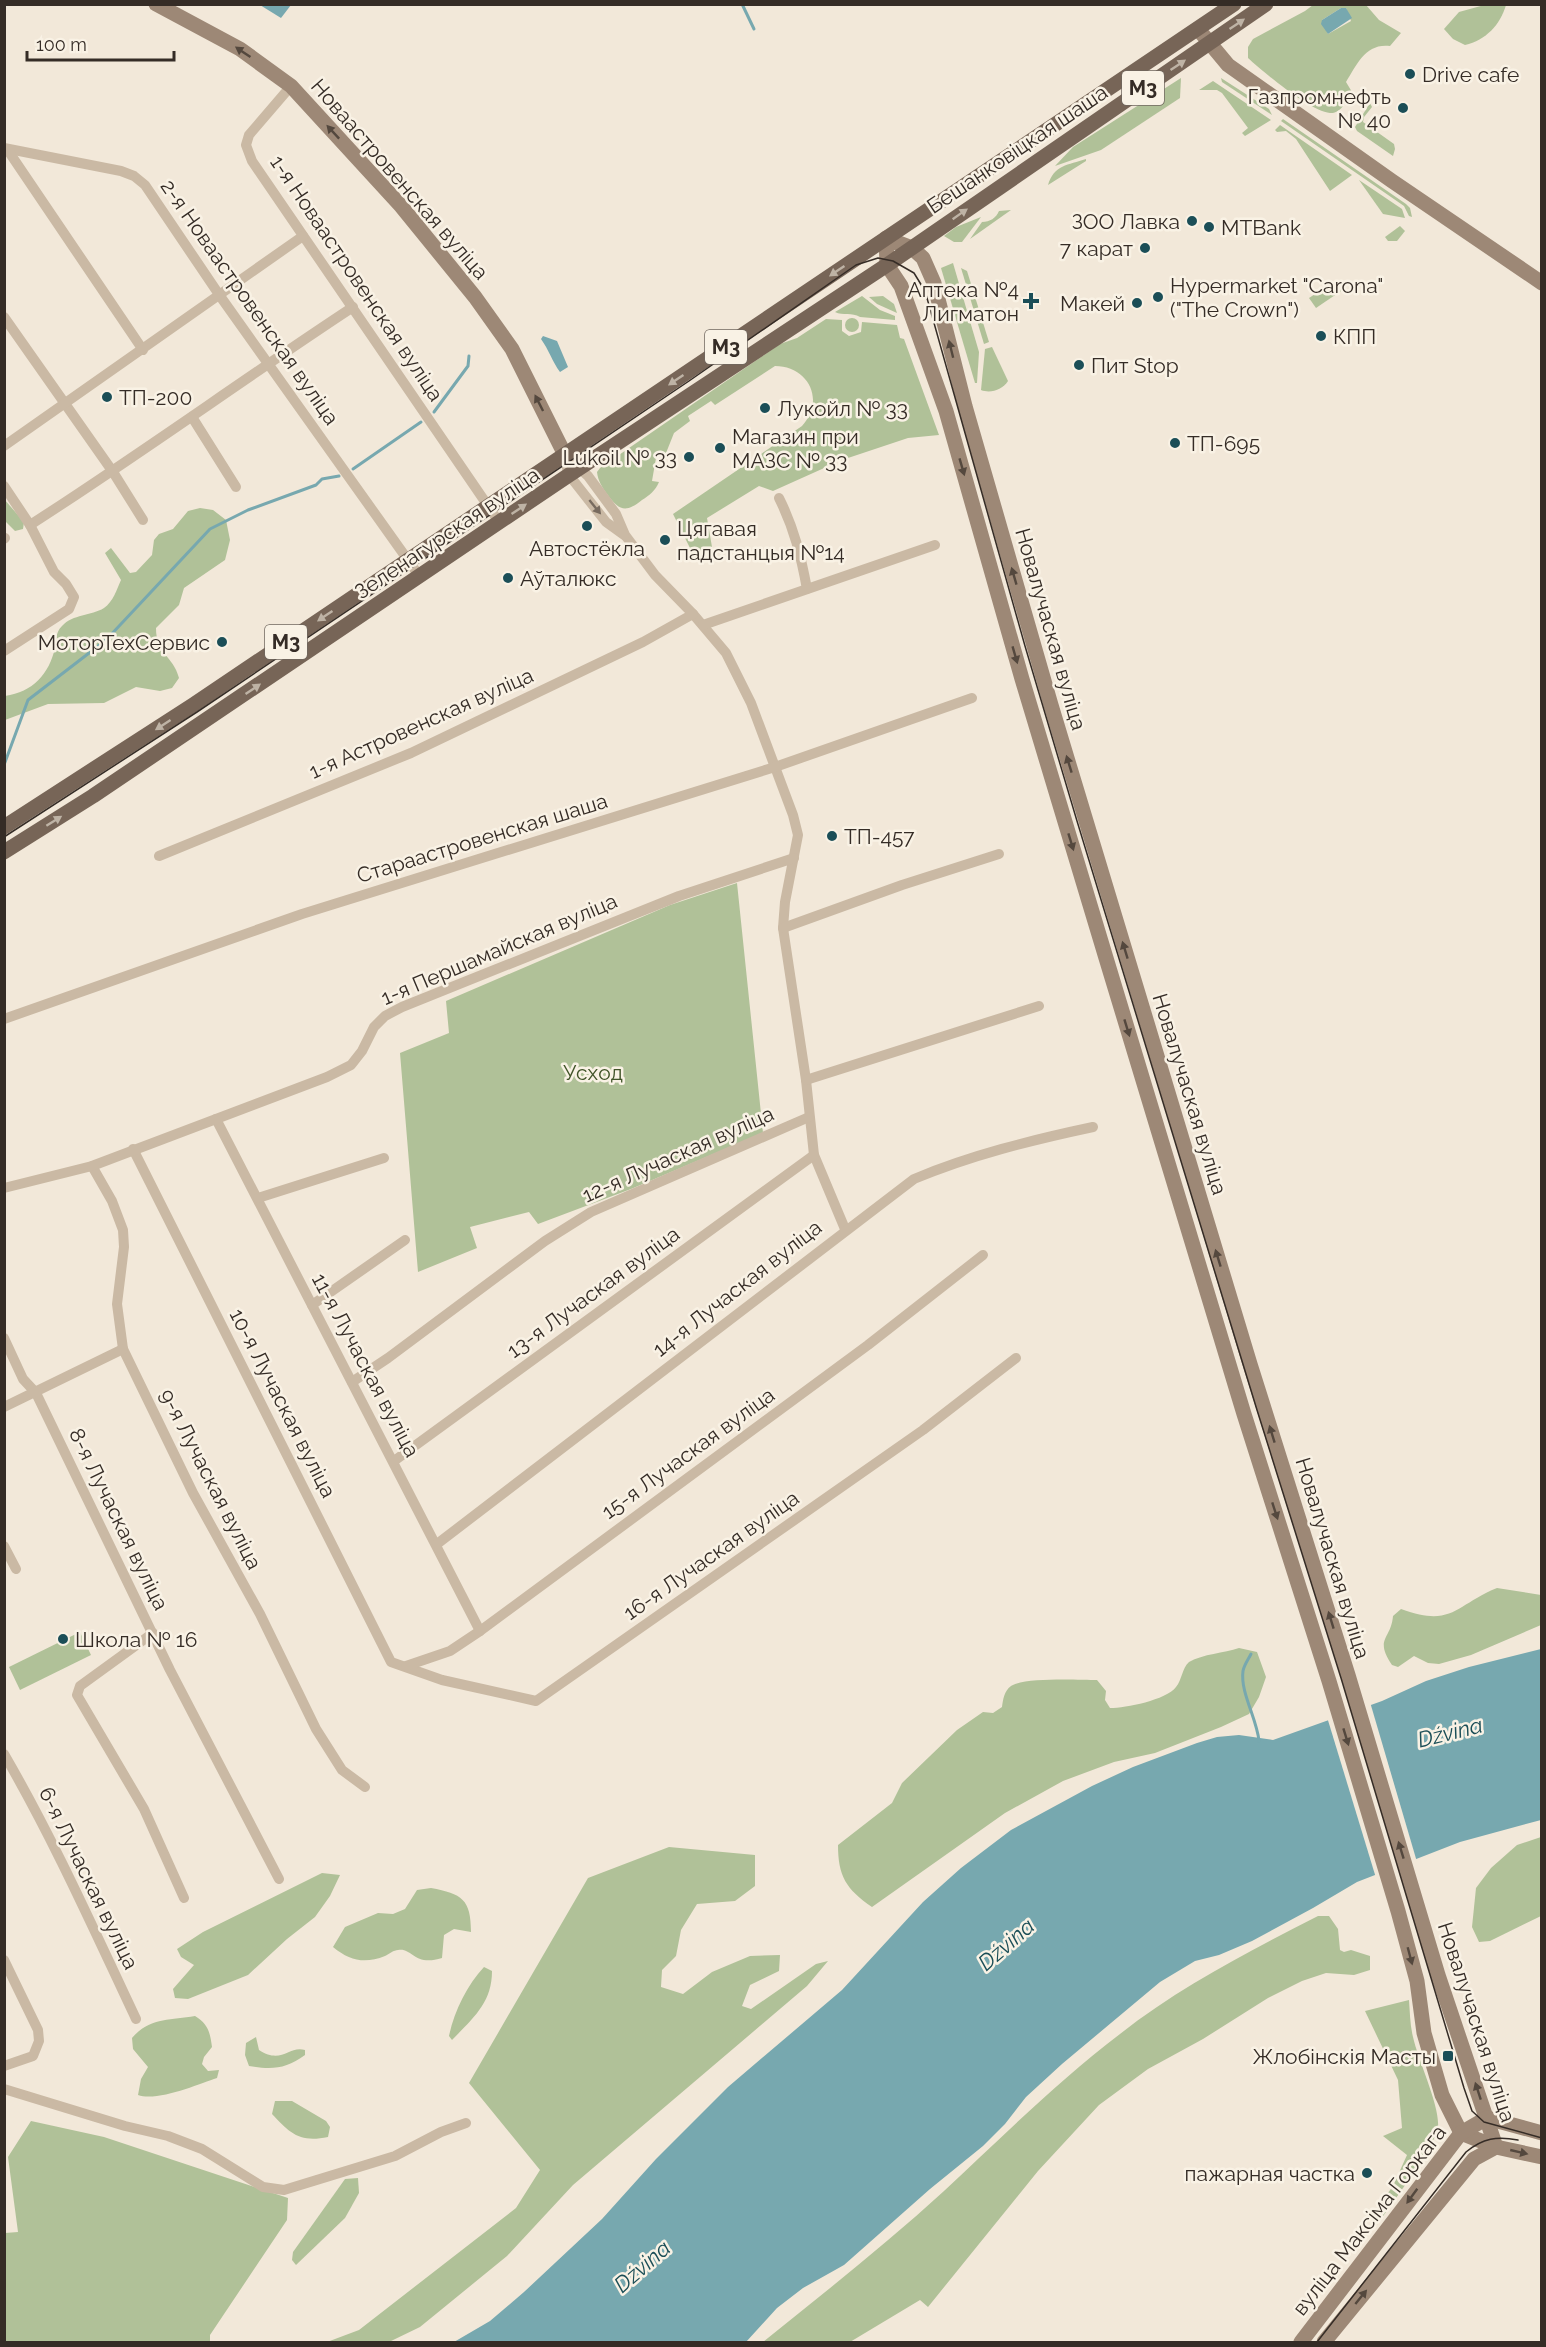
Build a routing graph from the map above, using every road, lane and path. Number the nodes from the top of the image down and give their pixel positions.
1 (156, 4) edge
2 (1234, 4) edge
3 (1266, 4) edge
4 (1198, 29) junction
5 (1209, 44) junction
6 (291, 86) junction
7 (6, 149) edge
8 (303, 236) junction
9 (886, 238) junction
10 (912, 248) junction
11 (887, 265) junction
12 (1542, 283) edge
13 (220, 296) junction
14 (353, 307) junction
15 (4, 316) edge
16 (143, 350) junction
17 (268, 363) junction
18 (66, 403) junction
19 (965, 406) junction
20 (945, 411) junction
21 (192, 417) junction
22 (4, 446) edge
23 (565, 455) junction
24 (575, 471) junction
25 (113, 472) junction
26 (4, 486) edge
27 (236, 487) dead end
28 (779, 498) dead end
29 (488, 506) junction
30 (143, 520) dead end
31 (499, 522) junction
32 (30, 525) junction
33 (456, 526) junction
34 (468, 544) junction
35 (935, 544) dead end
36 (408, 560) junction
37 (420, 577) junction
38 (807, 589) junction
39 (693, 614) junction
40 (704, 625) junction
41 (4, 651) edge
42 (972, 698) dead end
43 (193, 705) junction
44 (204, 721) junction
45 (775, 767) junction
46 (4, 826) edge
47 (4, 852) edge
48 (999, 854) dead end
49 (159, 856) dead end
50 (794, 858) junction
51 (783, 928) junction
52 (1039, 1006) dead end
53 (4, 1019) edge
54 (806, 1080) junction
55 (809, 1117) junction
56 (216, 1119) junction
57 (1093, 1127) dead end
58 (133, 1149) junction
59 (814, 1155) junction
60 (384, 1158) dead end
61 (92, 1166) junction
62 (4, 1188) edge
63 (258, 1198) junction
64 (845, 1229) junction
65 (405, 1240) dead end
66 (983, 1255) dead end
67 (312, 1305) junction
68 (4, 1338) edge
69 (123, 1349) junction
70 (1016, 1358) dead end
71 (352, 1382) junction
72 (36, 1393) junction
73 (4, 1407) edge
74 (1264, 1408) junction
75 (1244, 1414) junction
76 (394, 1461) junction
77 (437, 1544) junction
78 (4, 1546) edge
79 (16, 1569) dead end
80 (480, 1630) junction
81 (153, 1633) junction
82 (406, 1666) junction
83 (4, 1754) edge
84 (365, 1786) dead end
85 (279, 1879) dead end
86 (184, 1898) dead end
87 (4, 1960) edge
88 (136, 2019) dead end
89 (4, 2066) edge
90 (4, 2089) edge
91 (1487, 2118) junction
92 (466, 2123) dead end
93 (1461, 2133) junction
94 (1542, 2133) edge
95 (1496, 2146) junction
96 (1542, 2157) edge
97 (1374, 2247) junction
98 (1392, 2258) junction
99 (1301, 2343) edge
100 (1324, 2343) edge

6 -> 1 main road
2 - 4 main road, Бешанковіцкая шаша / М3
5 -> 3 main road, Бешанковіцкая шаша / М3
4 - 5 main road
4 - 9 main road, Бешанковіцкая шаша / М3
10 -> 5 main road, Бешанковіцкая шаша / М3
5 - 12 main road
6 - 8 street, 1-я Новаастровенская вуліца
23 -> 6 main road, Новаастровенская вуліца
7 - 13 street, 2-я Новаастровенская вуліца
7 - 16 street
8 - 13 street
8 - 14 street, 1-я Новаастровенская вуліца
9 - 10 main road
9 - 11 main road, Новалучаская вуліца
9 -> 23 main road, Зеленагурская вуліца / М3
10 - 11 main road, Зеленагурская вуліца / М3
19 -> 10 main road, Новалучаская вуліца
11 - 20 main road, Новалучаская вуліца
11 - 24 main road, Зеленагурская вуліца / М3
13 - 16 street
13 - 17 street, 2-я Новаастровенская вуліца
14 - 17 street
14 - 29 street, 1-я Новаастровенская вуліца
15 - 18 street
16 - 18 street
17 - 21 street
17 - 36 street, 2-я Новаастровенская вуліца
18 - 22 street
18 - 25 street
19 - 20 street
74 -> 19 main road, Новалучаская вуліца
20 -> 75 main road, Новалучаская вуліца
21 - 25 street
21 - 27 street
23 - 24 street
23 - 29 main road, Зеленагурская вуліца / М3
31 -> 24 main road, Зеленагурская вуліца / М3
24 - 39 street
25 - 30 street
25 - 32 street
26 - 32 street
28 - 38 street
29 - 31 street, 1-я Новаастровенская вуліца
29 - 33 main road, Зеленагурская вуліца / М3
31 - 34 main road, Зеленагурская вуліца / М3
32 - 41 street
33 - 34 street
33 - 36 main road, Зеленагурская вуліца / М3
34 - 37 main road, Зеленагурская вуліца / М3
35 - 38 street
36 - 37 street, 2-я Новаастровенская вуліца
36 -> 43 main road, Зеленагурская вуліца / М3
44 -> 37 main road, Зеленагурская вуліца / М3
38 - 40 street
39 - 40 street
39 - 49 street, 1-я Астровенская вуліца
40 - 45 street
42 - 45 street, Стараастровенская шаша
43 - 44 street
43 -> 46 main road, Зеленагурская вуліца / М3
47 -> 44 main road, Зеленагурская вуліца / М3
45 - 50 street
45 - 53 street, Стараастровенская шаша
48 - 51 street
50 - 51 street
50 - 56 street, 1-я Першамайская вуліца
51 - 54 street
52 - 54 street
54 - 55 street
55 - 59 street
55 - 71 street, 12-я Лучаская вуліца
56 - 58 street, 1-я Першамайская вуліца
56 - 63 street, 11-я Лучаская вуліца
57 - 64 street, 14-я Лучаская вуліца
58 - 61 street, 1-я Першамайская вуліца
58 - 82 street, 10-я Лучаская вуліца
59 - 64 street
59 - 76 street, 13-я Лучаская вуліца
60 - 63 street
61 - 62 street, 1-я Першамайская вуліца
61 - 69 street, 9-я Лучаская вуліца
63 - 67 street, 11-я Лучаская вуліца
64 - 77 street, 14-я Лучаская вуліца
65 - 67 street
66 - 80 street, 15-я Лучаская вуліца
67 - 71 street, 11-я Лучаская вуліца
68 - 72 street, 8-я Лучаская вуліца
69 - 72 street
69 - 84 street, 9-я Лучаская вуліца
70 - 82 street, 16-я Лучаская вуліца
71 - 76 street, 11-я Лучаская вуліца
72 - 73 street
72 - 81 street, 8-я Лучаская вуліца
74 - 75 street
91 -> 74 main road, Новалучаская вуліца
75 -> 93 main road, Новалучаская вуліца
76 - 77 street, 11-я Лучаская вуліца
77 - 80 street, 11-я Лучаская вуліца
78 - 79 street
80 - 82 street, 15-я Лучаская вуліца
81 - 85 street, 8-я Лучаская вуліца
81 - 86 street
83 - 88 street, 6-я Лучаская вуліца
87 - 89 street
90 - 92 street
91 - 93 main road, вуліца Максіма Горкага
91 - 94 main road
91 - 95 main road, Новалучаская вуліца
93 - 95 main road, Новалучаская вуліца
93 -> 97 main road, вуліца Максіма Горкага
95 -> 96 main road
95 - 98 main road, вуліца Максіма Горкага
97 - 98 street
97 - 99 main road, вуліца Максіма Горкага
100 -> 98 main road, вуліца Максіма Горкага

